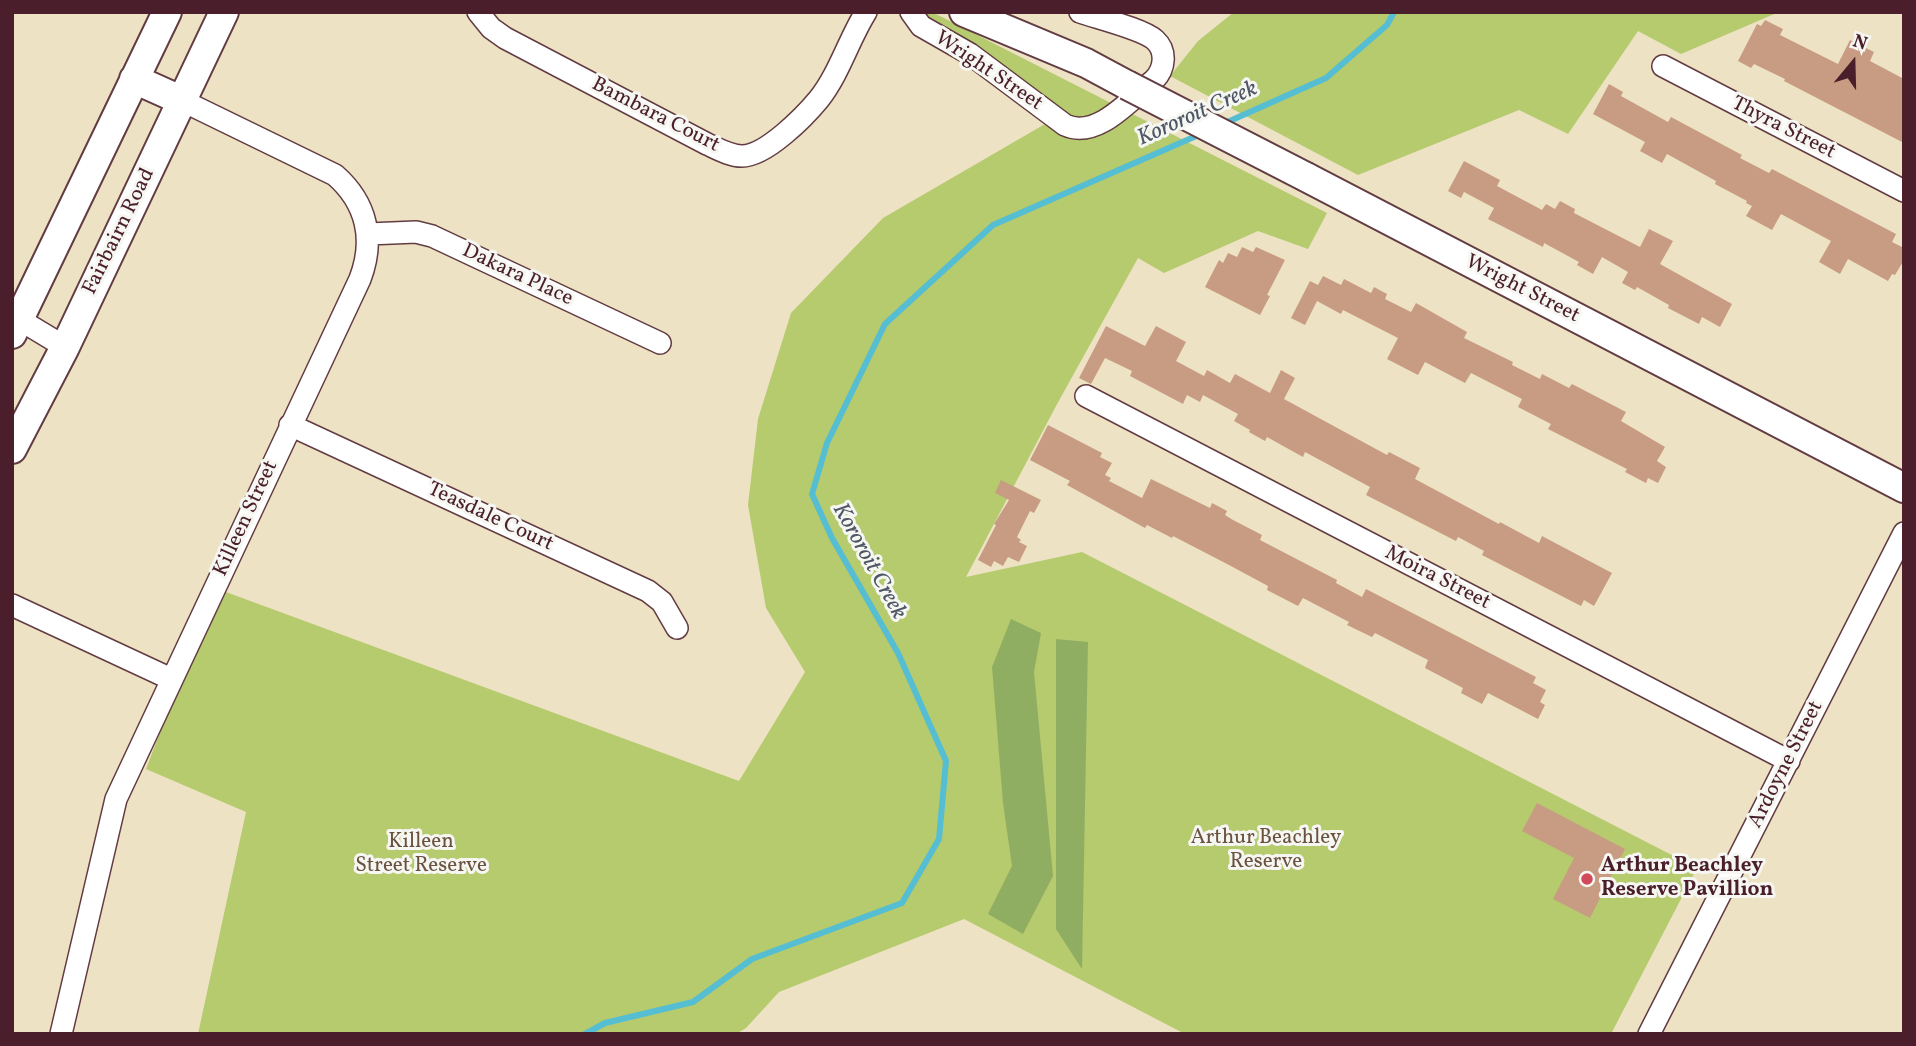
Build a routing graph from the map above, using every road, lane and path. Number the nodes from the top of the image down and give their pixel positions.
1 (167, 12) edge
2 (224, 12) edge
3 (478, 12) edge
4 (911, 12) edge
5 (964, 12) edge
6 (1012, 12) edge
7 (1080, 12) edge
8 (865, 13) edge
9 (1086, 63) junction
10 (1663, 66) dead end
11 (134, 79) junction
12 (183, 102) junction
13 (1904, 191) edge
14 (368, 234) junction
15 (14, 325) edge
16 (660, 343) dead end
17 (65, 347) junction
18 (1086, 396) dead end
19 (290, 425) junction
20 (12, 449) edge
21 (1904, 488) edge
22 (1904, 533) edge
23 (12, 605) edge
24 (677, 628) dead end
25 (171, 679) junction
26 (1789, 761) junction
27 (61, 1034) edge
28 (1650, 1034) edge

1 - 11 street
2 - 12 street, Fairbairn Road
3 - 8 street, Bambara Court
4 - 7 street, Wright Street
5 - 9 street, Wright Street
6 - 9 street, Wright Street
9 - 21 street, Wright Street, bridge
10 - 13 street, Thyra Street
11 - 12 street
11 - 15 street
12 - 14 street, Killeen Street
12 - 17 street, Fairbairn Road
14 - 16 street, Dakara Place
14 - 19 street, Killeen Street
15 - 17 street
17 - 20 street, Fairbairn Road
18 - 26 street, Moira Street
19 - 24 street, Teasdale Court
19 - 25 street, Killeen Street
22 - 26 street, Ardoyne Street
23 - 25 street
25 - 27 street, Killeen Street
26 - 28 street, Ardoyne Street

